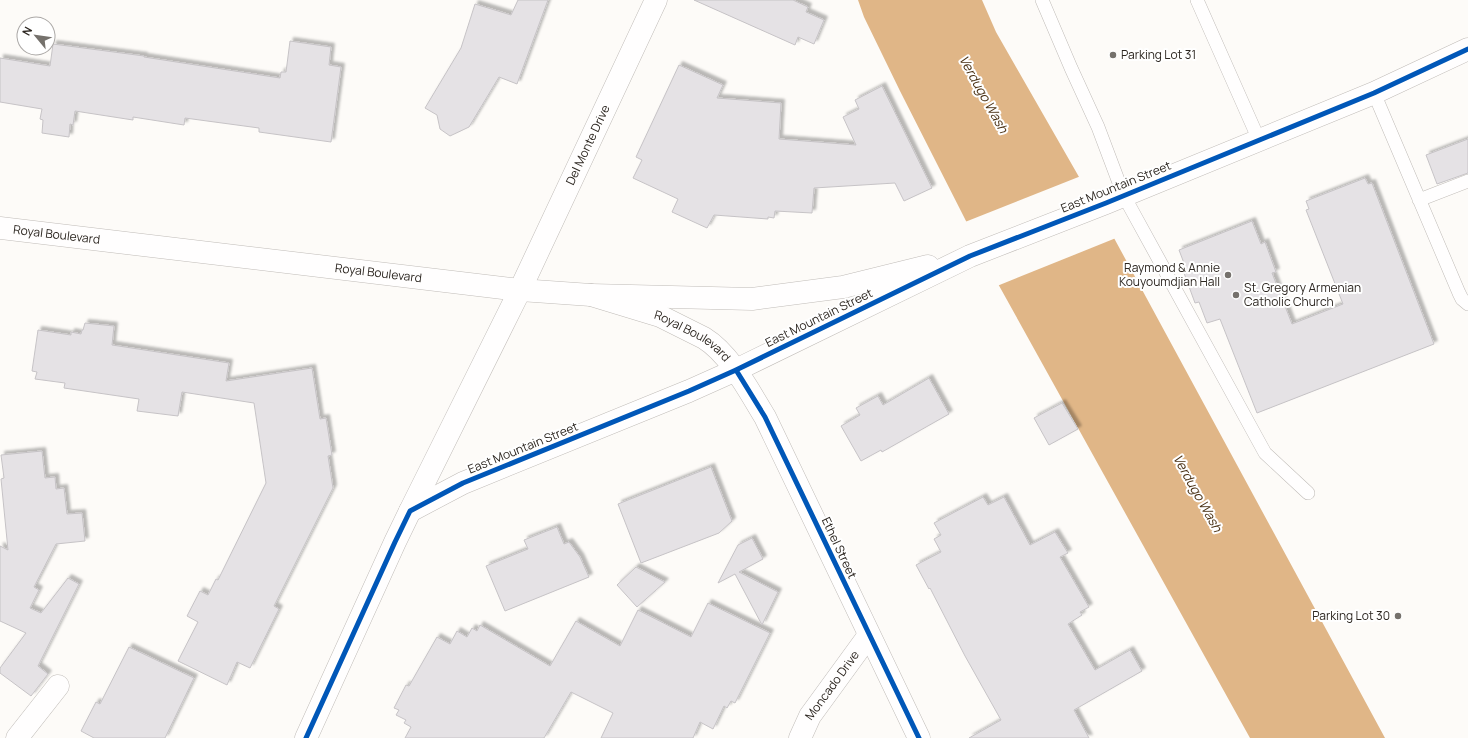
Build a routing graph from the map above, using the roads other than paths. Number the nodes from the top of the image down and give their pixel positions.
1 (656, 0) edge
2 (1042, 0) edge
3 (1197, 0) edge
4 (1467, 52) edge
5 (1374, 93) junction
6 (1259, 140) junction
7 (1468, 181) edge
8 (1115, 199) junction
9 (1419, 200) junction
10 (0, 228) edge
11 (970, 256) junction
12 (520, 290) junction
13 (591, 295) junction
14 (1468, 304) edge
15 (736, 370) junction
16 (1308, 493) dead end
17 (410, 511) junction
18 (869, 635) junction
19 (58, 686) dead end
20 (17, 738) edge
21 (306, 738) edge
22 (800, 738) edge
23 (919, 738) edge

1 - 12 street, Del Monte Drive
2 - 8 lane
3 - 6 lane
4 - 5 street, East Mountain Street
5 - 6 street, East Mountain Street
5 - 9 lane
6 - 8 street, East Mountain Street
7 - 9 lane
8 - 11 street, East Mountain Street
8 - 16 lane
9 - 14 lane
10 - 12 street, Royal Boulevard
11 - 13 street
11 - 15 street, East Mountain Street
12 - 13 street, Royal Boulevard
12 - 17 street, Del Monte Drive
13 - 15 street, Royal Boulevard
15 - 17 street, East Mountain Street
15 - 18 street, Ethel Street
17 - 21 street
18 - 22 street, Moncado Drive
18 - 23 street, Ethel Street
19 - 20 street

